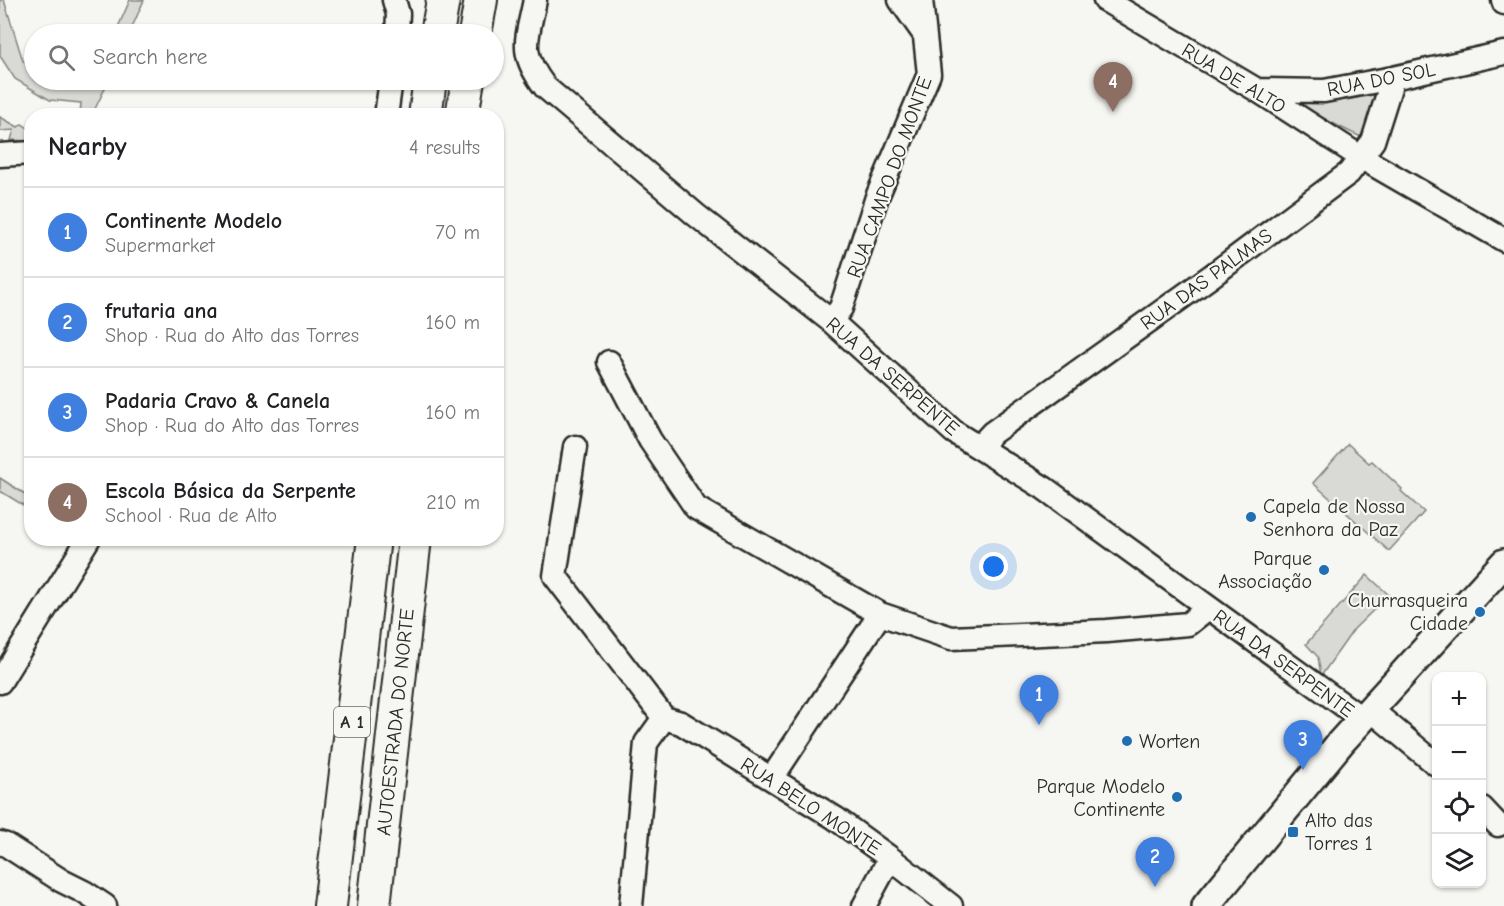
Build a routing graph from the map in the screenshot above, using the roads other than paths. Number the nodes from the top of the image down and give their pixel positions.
1 (394, 0) edge
2 (443, 0) edge
3 (481, 0) edge
4 (535, 0) edge
5 (900, 0) edge
6 (921, 0) edge
7 (1105, 0) edge
8 (398, 24) edge
9 (439, 24) edge
10 (477, 24) edge
11 (925, 35) junction
12 (1504, 53) edge
13 (1393, 78) junction
14 (390, 90) edge
15 (429, 90) edge
16 (466, 90) edge
17 (1257, 90) junction
18 (387, 108) edge
19 (426, 108) edge
20 (463, 108) edge
21 (24, 153) edge
22 (0, 154) edge
23 (1362, 158) junction
24 (1504, 240) edge
25 (831, 321) junction
26 (609, 362) dead end
27 (575, 447) dead end
28 (979, 447) junction
29 (83, 546) edge
30 (373, 546) edge
31 (414, 546) edge
32 (1504, 563) edge
33 (1208, 608) junction
34 (880, 614) junction
35 (0, 682) edge
36 (1366, 714) junction
37 (664, 718) junction
38 (1432, 760) edge
39 (772, 778) junction
40 (1486, 812) edge
41 (1498, 825) dead end
42 (0, 843) edge
43 (890, 858) junction
44 (105, 906) edge
45 (330, 906) edge
46 (374, 906) edge
47 (631, 906) edge
48 (864, 906) edge
49 (951, 906) edge
50 (1206, 906) edge

1 - 8 street
2 - 9 highway
3 - 10 highway
4 - 25 street, RUA DA SERPENTE
5 - 11 street, RUA CAMPO DO MONTE
6 - 11 street
7 - 17 street, RUA DE ALTO
11 - 25 street, RUA CAMPO DO MONTE
12 - 13 street, RUA DO SOL
13 - 17 street, RUA DO SOL
13 - 23 street, RUA DAS PALMAS
14 - 18 street
15 - 19 highway
16 - 20 highway
17 - 23 street, RUA DE ALTO
21 - 22 street
23 - 24 street, RUA DE ALTO
23 - 28 street, RUA DAS PALMAS
25 - 28 street, RUA DA SERPENTE
26 - 34 street
27 - 37 street
28 - 33 street, RUA DA SERPENTE
29 - 35 street
30 - 45 highway, AUTOESTRADA DO NORTE / A 1
31 - 46 highway, AUTOESTRADA DO NORTE / A 1
32 - 36 main road
33 - 34 street
33 - 36 street, RUA DA SERPENTE
34 - 39 street
36 - 38 street, RUA DA SERPENTE
36 - 50 main road
37 - 39 street, RUA BELO MONTE
37 - 47 street
39 - 43 street, RUA BELO MONTE
40 - 41 street
42 - 44 street
43 - 48 street
43 - 49 street, RUA BELO MONTE

